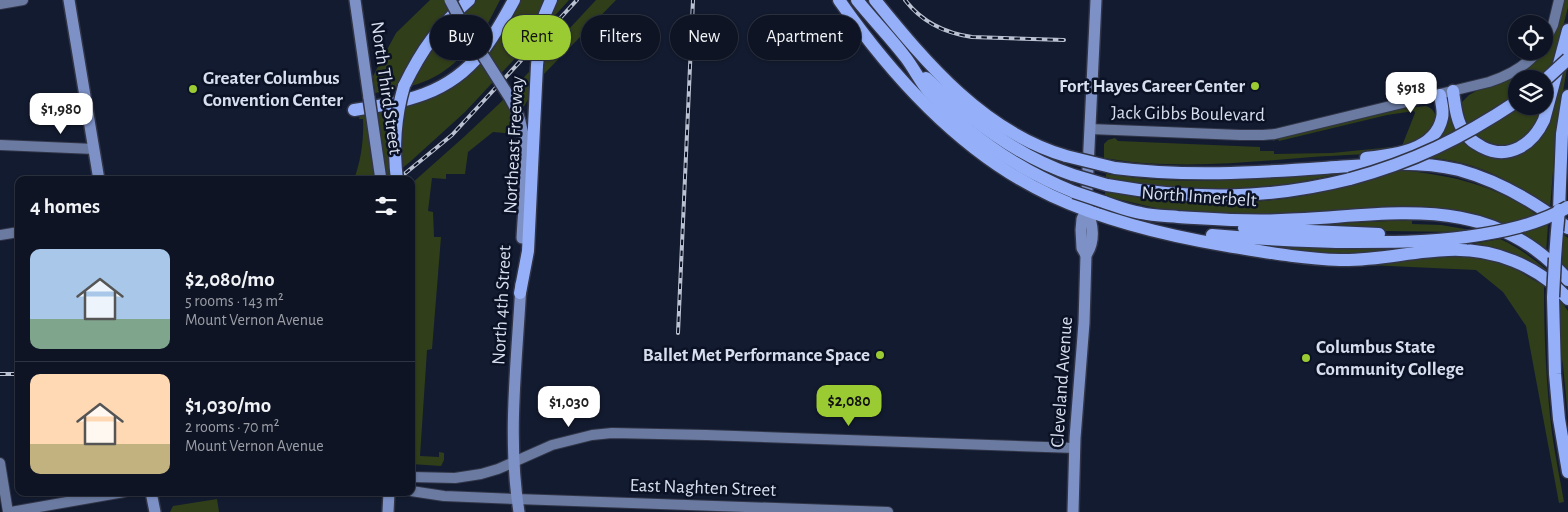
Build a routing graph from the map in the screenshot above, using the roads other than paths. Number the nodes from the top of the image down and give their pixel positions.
1 (22, 0) edge
2 (69, 0) edge
3 (355, 0) edge
4 (450, 0) edge
5 (469, 0) edge
6 (506, 0) edge
7 (514, 0) edge
8 (551, 0) edge
9 (839, 0) edge
10 (857, 0) edge
11 (875, 0) edge
12 (1096, 0) edge
13 (1559, 0) edge
14 (0, 4) edge
15 (1553, 25) edge
16 (1568, 30) edge
17 (906, 59) junction
18 (1568, 59) edge
19 (1528, 60) edge
20 (1553, 73) edge
21 (1452, 91) junction
22 (1440, 95) junction
23 (1568, 96) edge
24 (1508, 107) edge
25 (1090, 129) junction
26 (0, 145) edge
27 (94, 149) junction
28 (1568, 162) edge
29 (1290, 170) junction
30 (98, 176) edge
31 (380, 176) edge
32 (397, 176) edge
33 (1564, 209) edge
34 (1086, 211) junction
35 (1142, 214) junction
36 (1140, 228) junction
37 (1563, 230) edge
38 (15, 233) edge
39 (0, 235) edge
40 (1466, 237) junction
41 (1568, 280) edge
42 (520, 293) junction
43 (1568, 299) edge
44 (1075, 448) junction
45 (514, 462) junction
46 (0, 463) edge
47 (1568, 472) edge
48 (415, 477) edge
49 (430, 478) junction
50 (415, 492) edge
51 (101, 496) edge
52 (152, 496) edge
53 (388, 496) edge
54 (517, 499) junction
55 (10, 512) edge
56 (155, 512) edge
57 (388, 512) edge
58 (519, 512) edge
59 (888, 512) edge
60 (1073, 512) edge

1 - 14 main road
2 - 27 main road
3 - 31 main road, North Third Street, bridge
4 - 42 main road, North 4th Street, bridge
5 - 32 highway, bridge
6 - 7 highway
8 - 42 highway, Northeast Freeway, bridge
9 - 34 highway
10 - 17 highway, North Innerbelt
11 - 29 highway, North Innerbelt, bridge
12 - 25 main road, Cleveland Avenue
13 - 15 main road
16 - 21 highway
17 - 24 highway, bridge
17 - 35 highway, North Innerbelt, bridge
18 - 20 highway, bridge
19 - 21 main road, Jack Gibbs Boulevard
21 - 22 main road, Jack Gibbs Boulevard
22 - 25 main road, Jack Gibbs Boulevard
22 - 29 highway
23 - 33 highway
25 - 34 main road, Cleveland Avenue
26 - 27 main road
27 - 30 main road
28 - 33 highway
29 - 37 highway, North Innerbelt
33 - 37 highway, bridge
33 - 40 highway, bridge
34 - 36 highway
34 - 44 main road, Cleveland Avenue
35 - 40 highway
35 - 41 highway, North Innerbelt
36 - 40 highway
36 - 43 highway
37 - 47 highway, bridge
38 - 39 main road
42 - 45 main road, North 4th Street
44 - 45 main road
44 - 60 main road, Cleveland Avenue
45 - 49 main road
45 - 54 main road, North 4th Street
46 - 55 main road
48 - 49 main road
49 - 50 main road
50 - 54 main road, East Naghten Street
51 - 55 main road
52 - 56 main road
53 - 57 main road
54 - 58 main road, North 4th Street
54 - 59 main road, East Naghten Street

